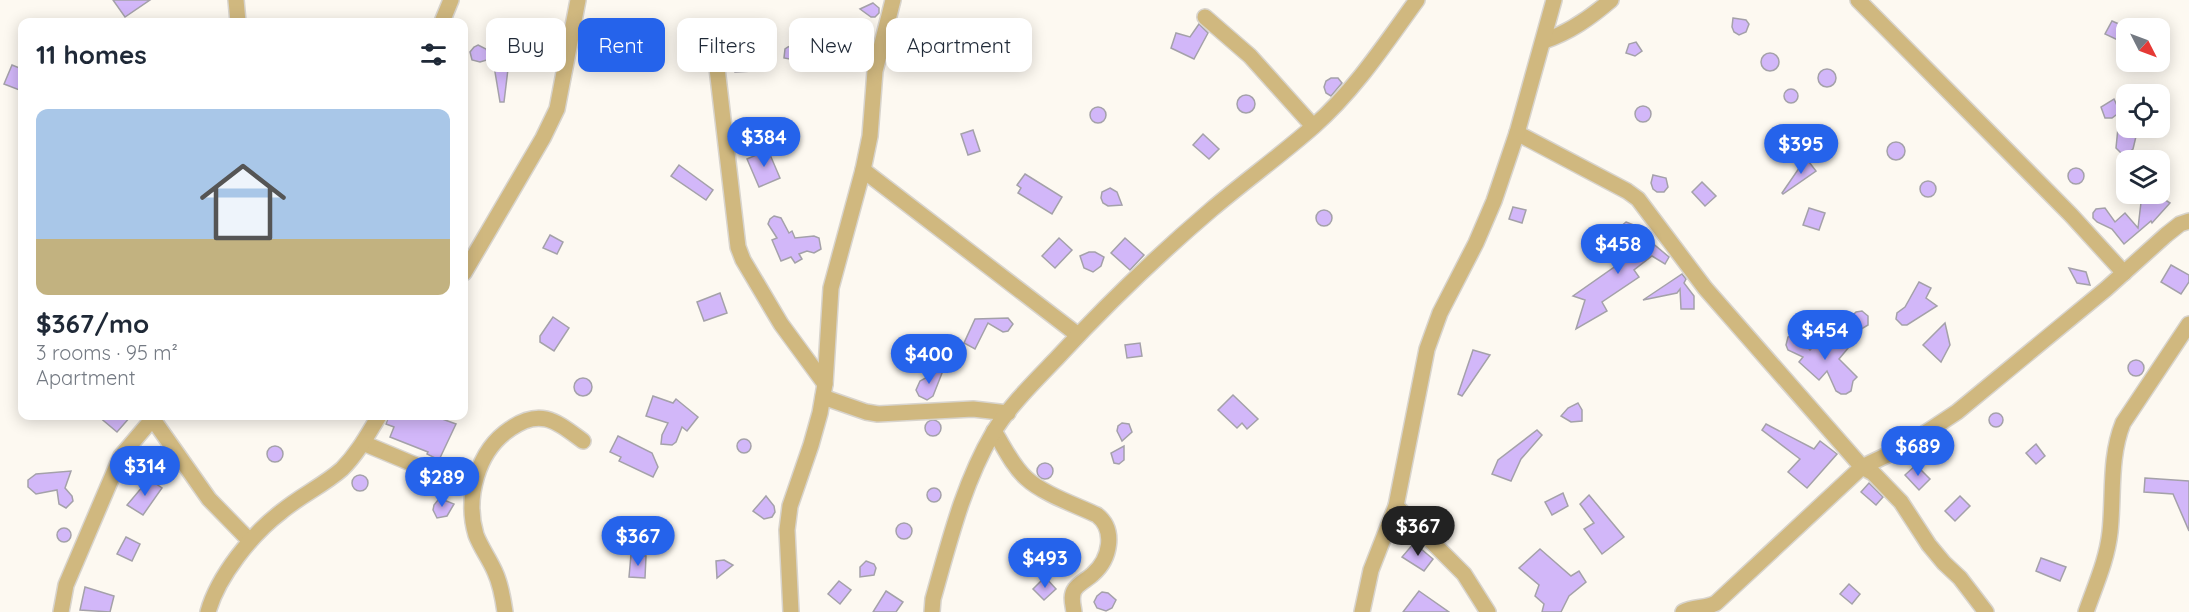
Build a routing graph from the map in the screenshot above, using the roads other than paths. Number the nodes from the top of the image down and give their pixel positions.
1 (236, 0) edge
2 (451, 0) edge
3 (578, 0) edge
4 (893, 0) edge
5 (1417, 0) edge
6 (1554, 0) edge
7 (1611, 0) edge
8 (1858, 0) edge
9 (1205, 17) dead end
10 (238, 18) edge
11 (444, 18) edge
12 (1544, 40) junction
13 (717, 72) edge
14 (1313, 126) junction
15 (1517, 133) junction
16 (863, 170) junction
17 (2189, 220) edge
18 (468, 261) edge
19 (2124, 273) junction
20 (2189, 324) edge
21 (1078, 335) junction
22 (824, 390) junction
23 (1008, 414) junction
24 (151, 420) edge
25 (155, 420) edge
26 (377, 420) edge
27 (994, 431) junction
28 (583, 441) dead end
29 (363, 443) junction
30 (1862, 467) junction
31 (473, 489) junction
32 (1396, 506) junction
33 (250, 541) junction
34 (210, 610) edge
35 (61, 612) edge
36 (506, 612) edge
37 (791, 612) edge
38 (932, 612) edge
39 (1074, 612) edge
40 (1362, 612) edge
41 (1488, 612) edge
42 (1683, 612) edge
43 (1986, 612) edge
44 (2086, 612) edge

1 - 10 street
2 - 11 street
3 - 18 street
4 - 16 street
5 - 14 street
6 - 12 street
7 - 12 street
8 - 19 street
9 - 14 street
12 - 15 street
13 - 22 street
14 - 21 street
15 - 30 street
15 - 32 street
16 - 21 street
16 - 22 street
17 - 19 street
19 - 30 street
20 - 44 street
21 - 23 street
22 - 23 street
22 - 37 street
23 - 27 street
24 - 35 street
25 - 33 street
26 - 29 street
27 - 38 street
27 - 39 street
28 - 31 street
29 - 31 street
29 - 33 street
30 - 42 street
30 - 43 street
31 - 36 street
32 - 40 street
32 - 41 street
33 - 34 street

